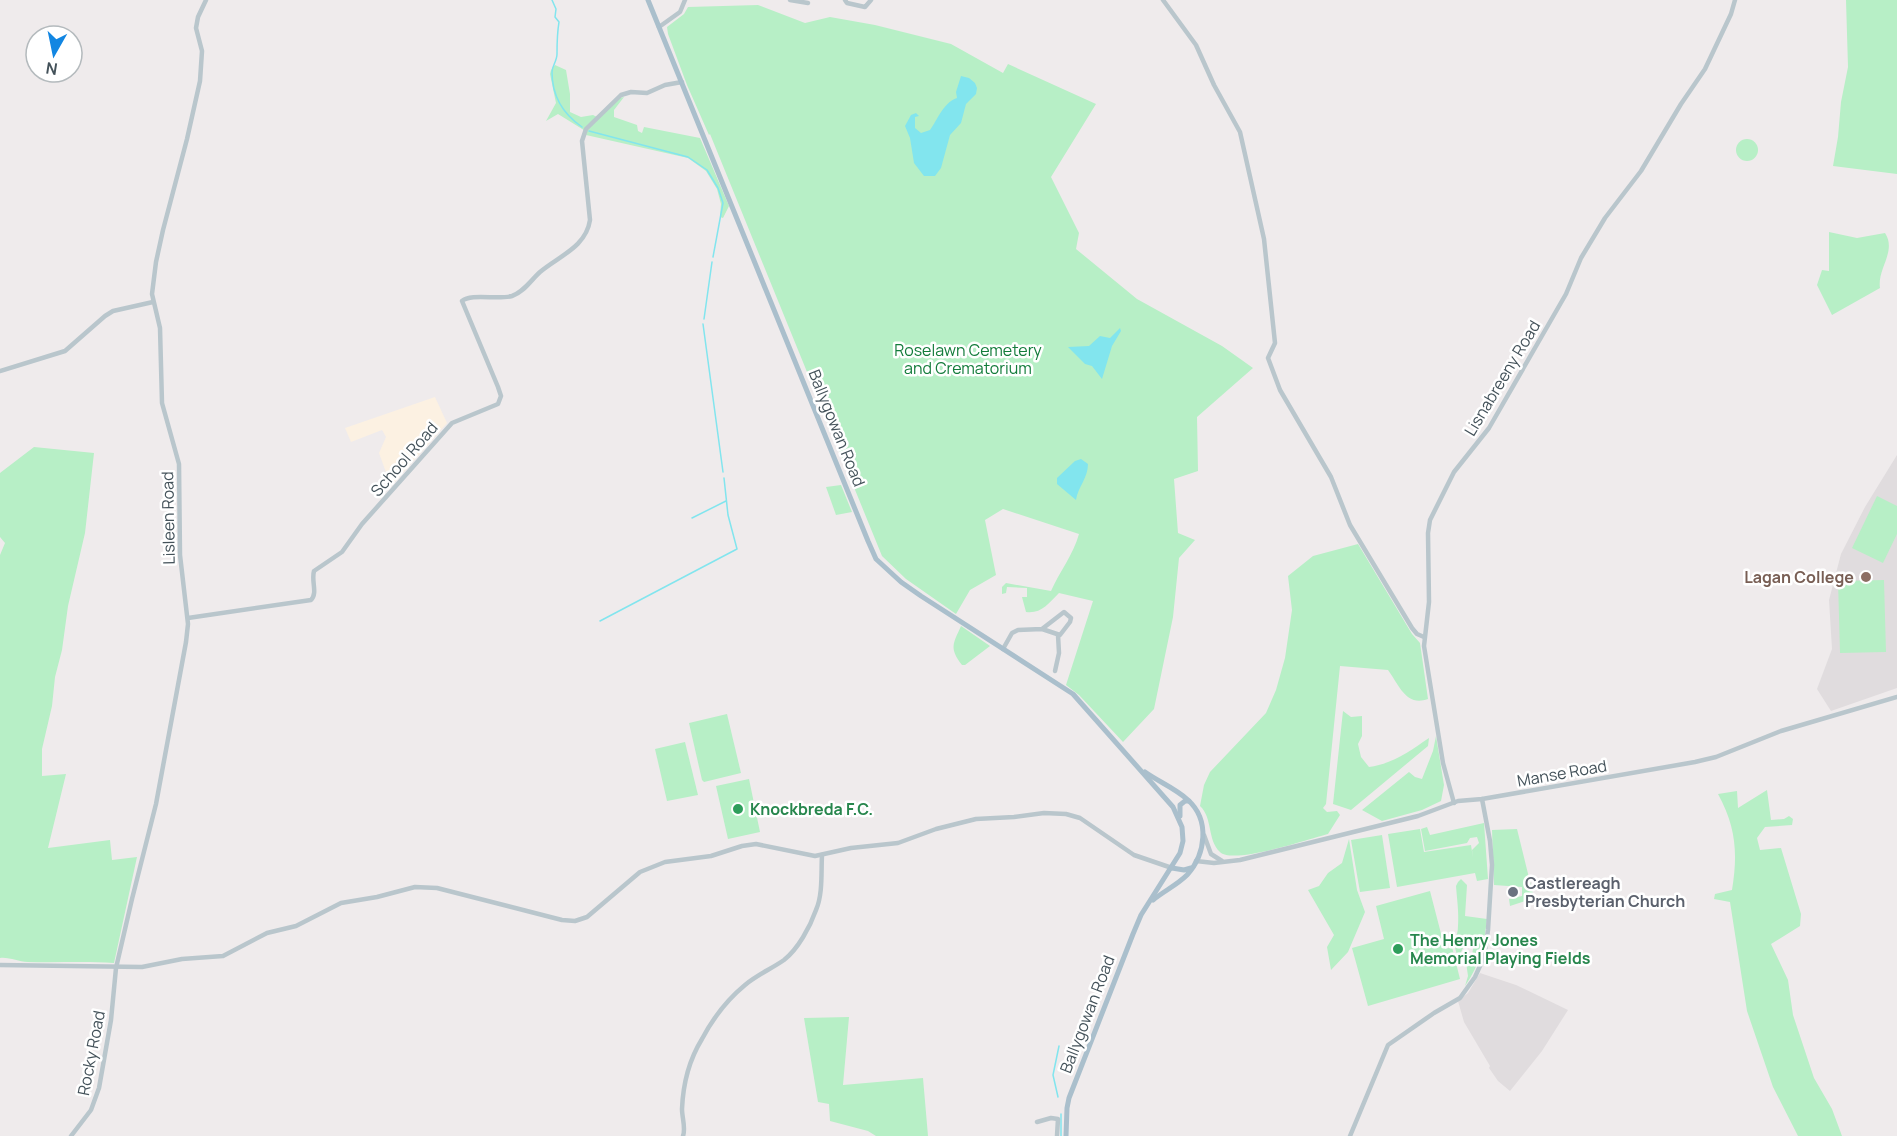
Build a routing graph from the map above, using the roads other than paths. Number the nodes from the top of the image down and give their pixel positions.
1 (206, 0) edge
2 (648, 0) edge
3 (686, 0) edge
4 (790, 0) edge
5 (845, 0) edge
6 (871, 0) edge
7 (1163, 0) edge
8 (1735, 0) edge
9 (808, 3) dead end
10 (659, 27) junction
11 (682, 82) junction
12 (153, 302) junction
13 (0, 371) edge
14 (188, 618) junction
15 (1042, 629) junction
16 (1058, 635) junction
17 (1424, 637) junction
18 (1003, 649) junction
19 (1054, 671) dead end
20 (1897, 697) edge
21 (1135, 763) junction
22 (1482, 799) junction
23 (1189, 801) junction
24 (1454, 803) junction
25 (1181, 824) junction
26 (1203, 832) junction
27 (822, 855) junction
28 (1197, 861) junction
29 (1229, 862) junction
30 (1174, 865) junction
31 (1192, 867) junction
32 (1147, 906) junction
33 (0, 966) edge
34 (116, 968) junction
35 (1037, 1122) dead end
36 (71, 1136) edge
37 (683, 1136) edge
38 (1057, 1136) edge
39 (1066, 1136) edge
40 (1350, 1136) edge

1 - 12 street, Lisleen Road
2 - 10 main road, Ballygowan Road
3 - 10 street
4 - 9 street
5 - 6 street
7 - 17 street
8 - 17 street, Lisnabreeny Road
10 - 11 main road, Ballygowan Road
11 - 14 street, School Road
11 - 18 main road, Ballygowan Road
12 - 13 street
12 - 14 street, Lisleen Road
14 - 34 street, Lisleen Road
15 - 16 street
15 - 16 street
15 - 18 street
16 - 19 street
17 - 24 street, Lisnabreeny Road
18 - 21 main road, Ballygowan Road
20 - 22 street, Manse Road
21 - 23 main road, Ballygowan Road
21 - 25 main road, Ballygowan Road
22 - 24 street, Manse Road
22 - 40 street
23 - 25 main road
23 - 26 main road, Ballygowan Road
24 - 29 street, Manse Road
25 - 30 main road, Ballygowan Road
26 - 28 main road, Ballygowan Road
26 - 29 street
27 - 30 street
27 - 34 street
27 - 37 street
28 - 29 street, Manse Road
28 - 31 main road, Ballygowan Road
30 - 31 main road
30 - 32 main road, Ballygowan Road
31 - 32 main road, Ballygowan Road
32 - 39 main road, Ballygowan Road
33 - 34 street
34 - 36 street, Rocky Road
35 - 38 street

